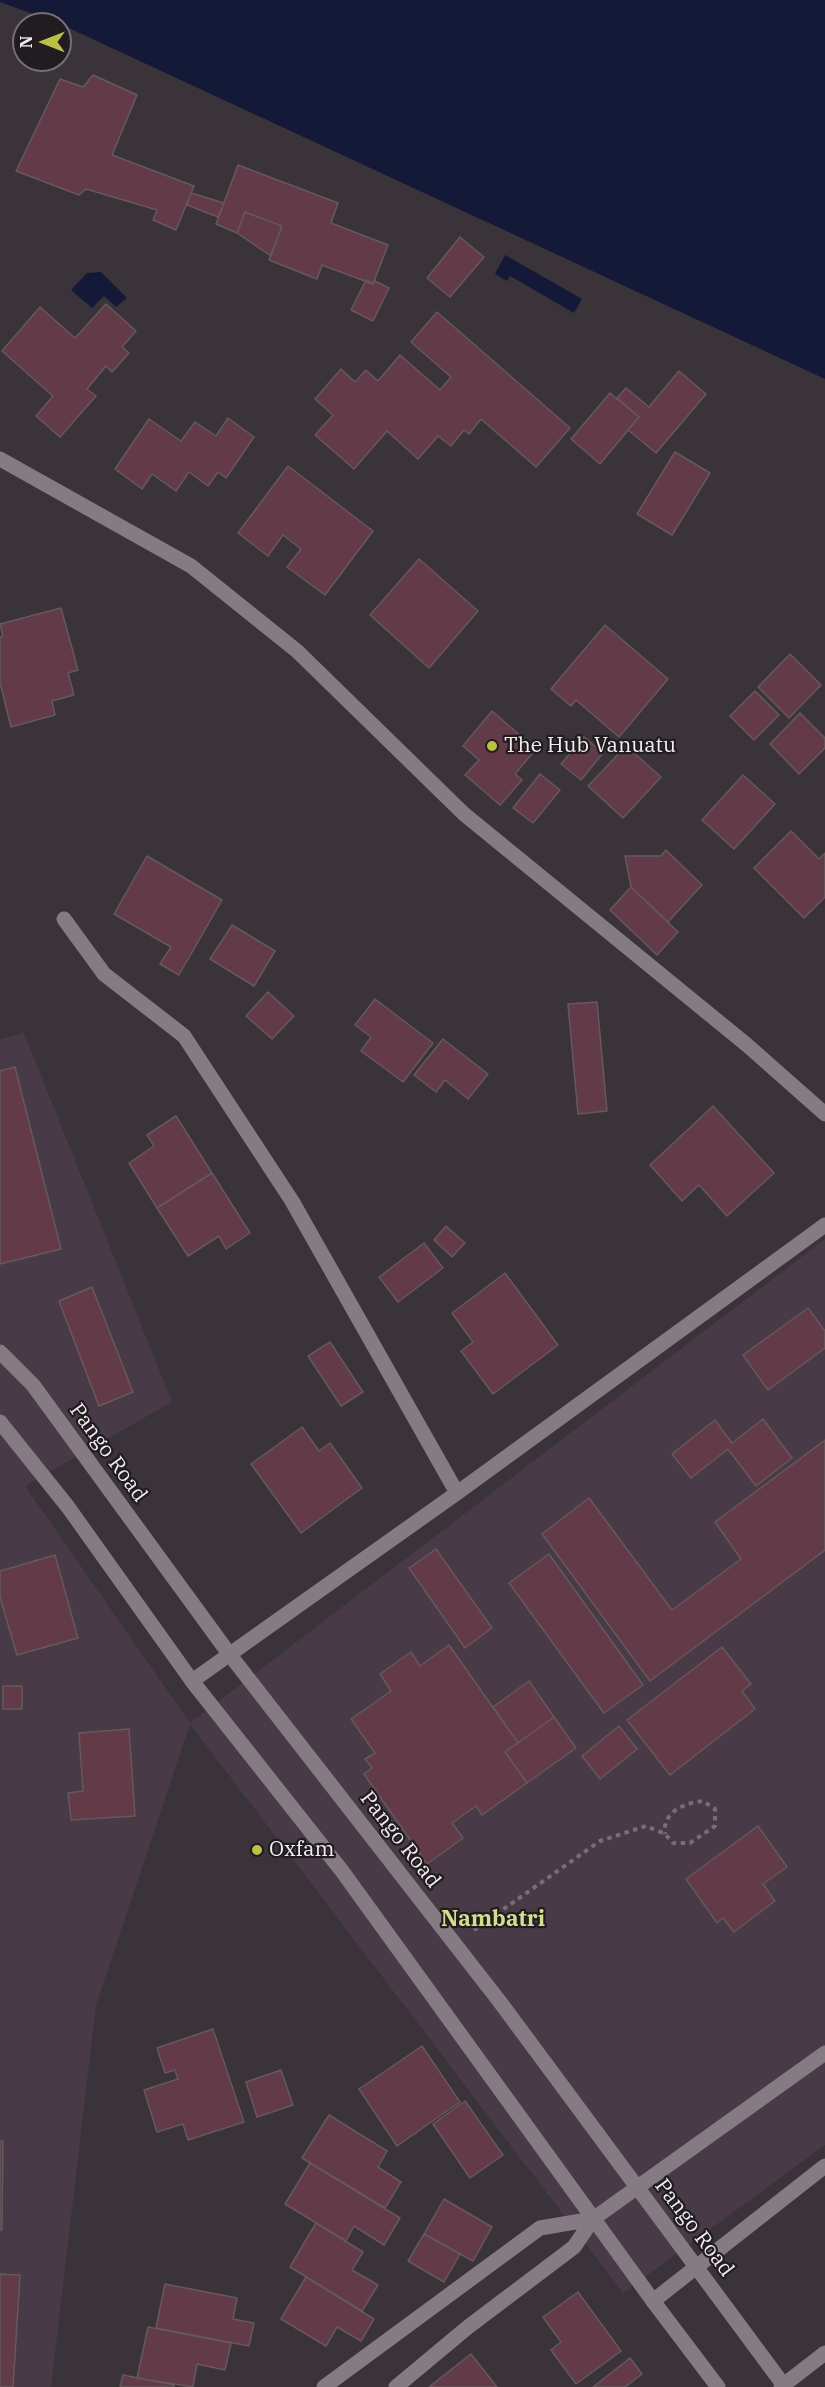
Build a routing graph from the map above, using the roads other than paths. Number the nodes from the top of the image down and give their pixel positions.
1 (0, 459) edge
2 (64, 919) dead end
3 (825, 1114) edge
4 (825, 1225) edge
5 (0, 1352) edge
6 (0, 1422) edge
7 (457, 1493) junction
8 (230, 1655) junction
9 (192, 1681) junction
10 (825, 2053) edge
11 (825, 2166) edge
12 (638, 2188) junction
13 (593, 2219) junction
14 (697, 2266) junction
15 (652, 2301) junction
16 (825, 2353) edge
17 (783, 2386) edge
18 (324, 2387) edge
19 (396, 2387) edge
20 (718, 2387) edge

1 - 3 street
2 - 7 street
4 - 7 street
5 - 8 street, Pango Road
6 - 9 street
7 - 8 street
8 - 9 street
8 - 12 street, Pango Road
9 - 13 street
10 - 12 street
11 - 14 street
12 - 13 street
12 - 14 street, Pango Road
13 - 15 street
13 - 18 street
13 - 19 street
14 - 15 street
14 - 17 street, Pango Road
15 - 20 street
16 - 17 street

